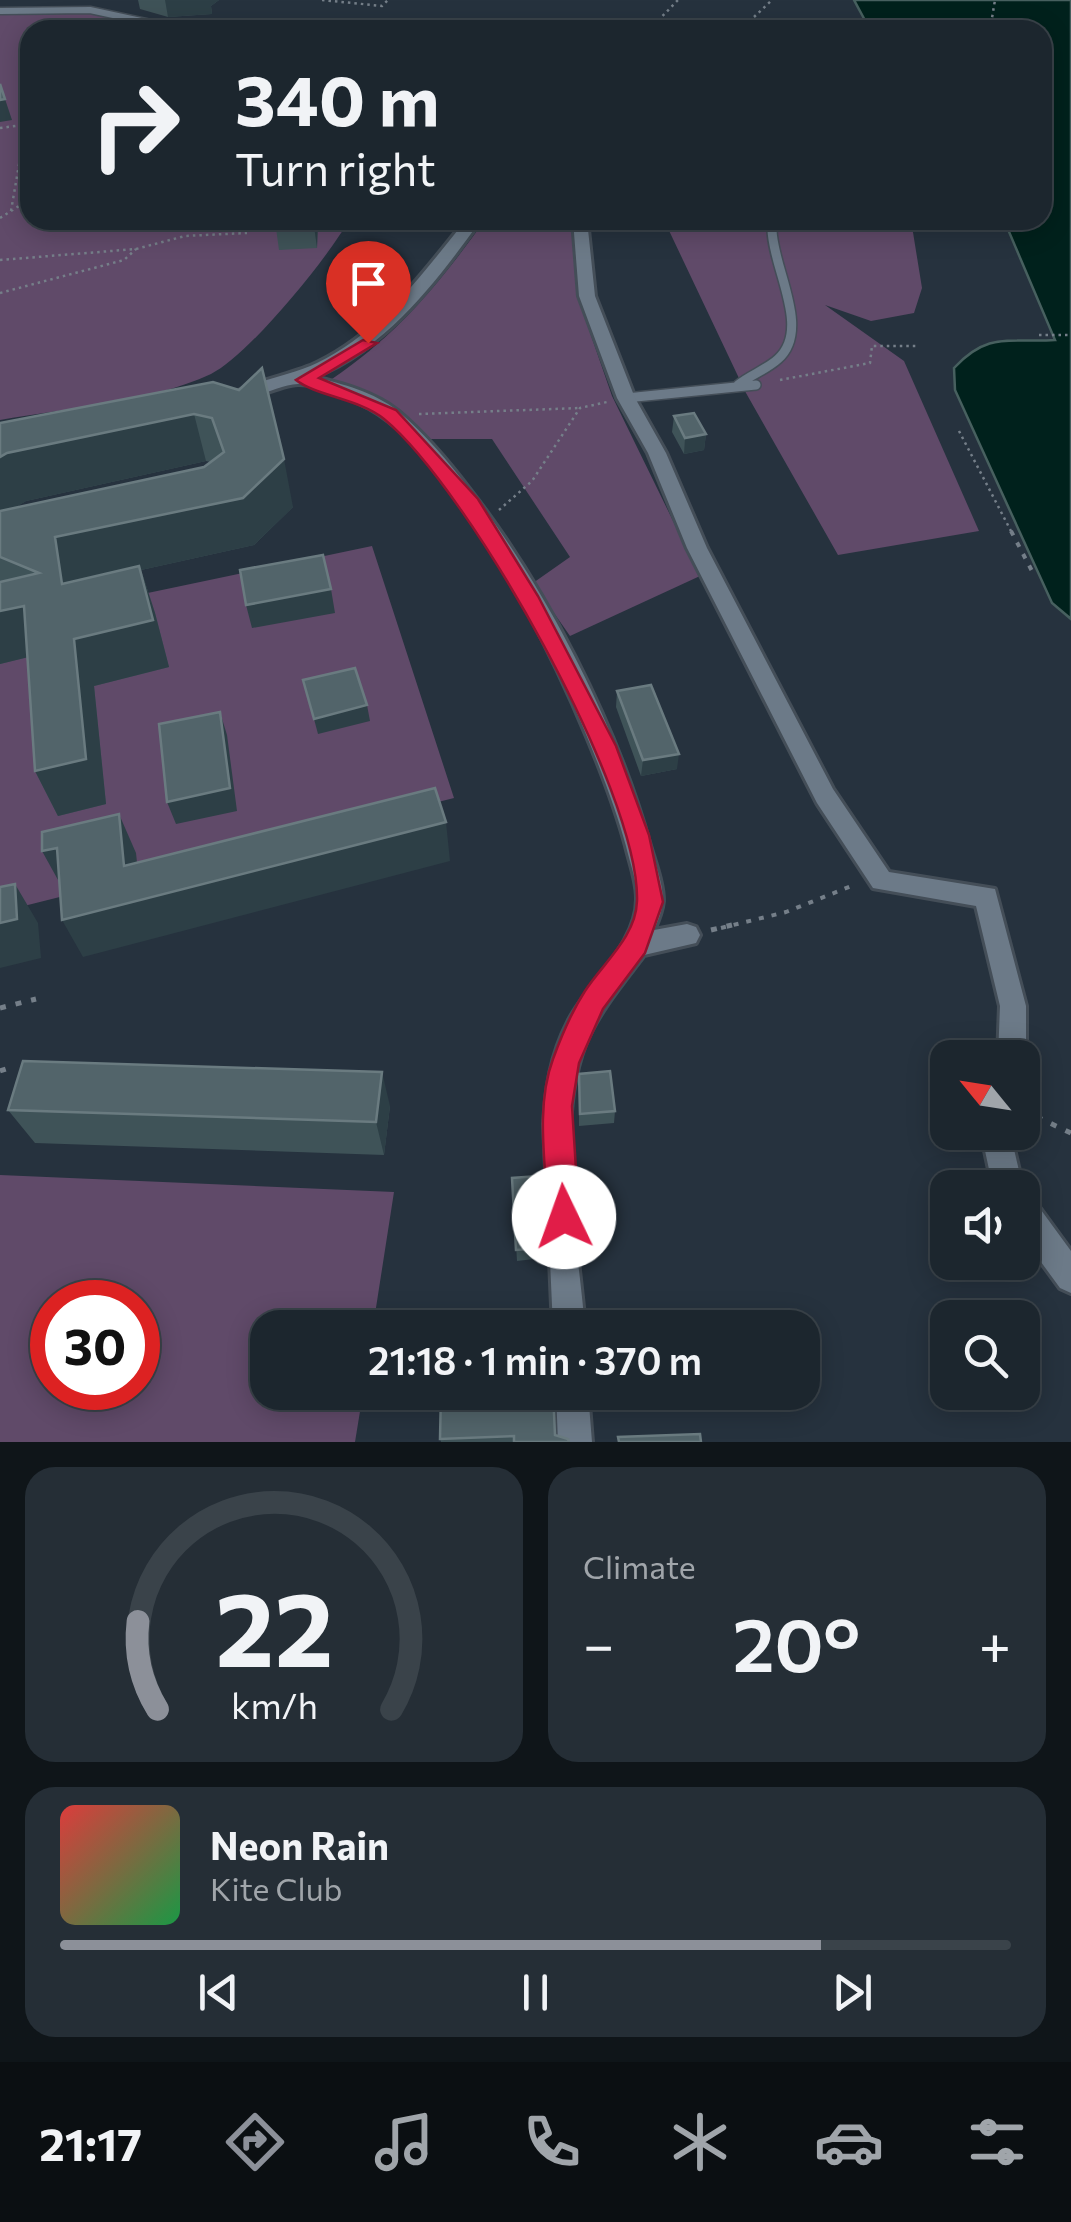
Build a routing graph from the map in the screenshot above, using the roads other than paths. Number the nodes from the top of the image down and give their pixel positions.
1 (0, 11) edge
2 (136, 20) edge
3 (466, 230) edge
4 (581, 230) edge
5 (772, 230) edge
6 (304, 380) junction
7 (738, 384) junction
8 (756, 385) road end
9 (626, 398) junction
10 (218, 400) edge
11 (687, 935) road end
12 (636, 945) junction
13 (1012, 1040) edge
14 (1040, 1235) edge
15 (1071, 1277) edge
16 (568, 1310) edge
17 (573, 1410) edge
18 (575, 1442) edge

1 - 2 lane
3 - 6 street
4 - 9 street
5 - 7 lane
6 - 10 street
6 - 12 street
7 - 8 lane
7 - 9 lane
9 - 13 street
11 - 12 street
12 - 16 street
14 - 15 street
17 - 18 street

